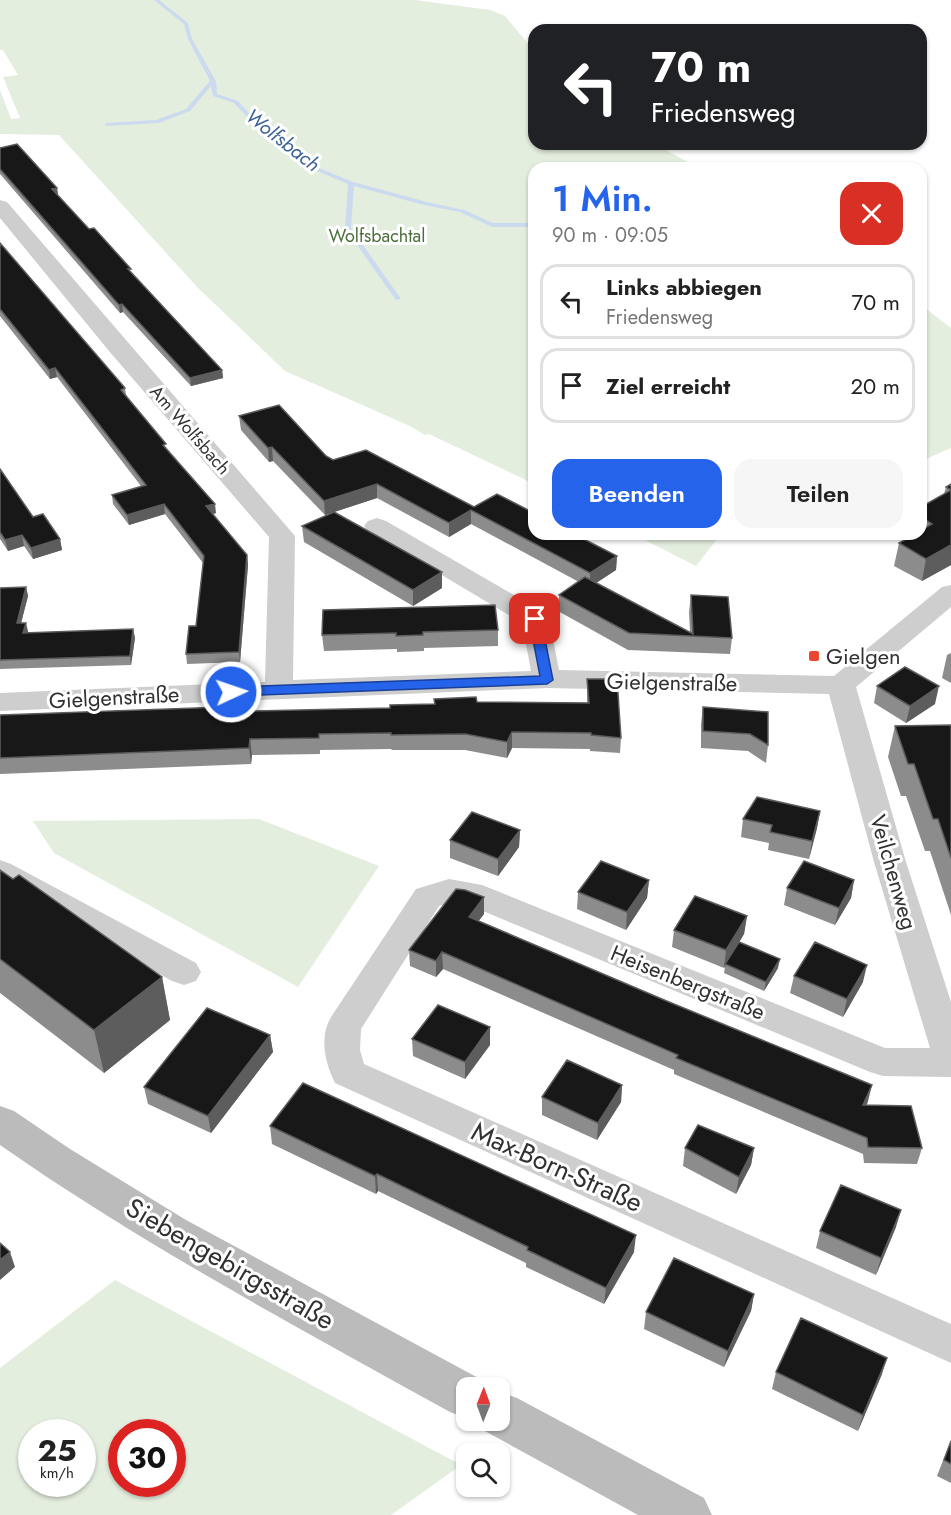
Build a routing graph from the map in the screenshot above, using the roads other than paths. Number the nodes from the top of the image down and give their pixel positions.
1 (0, 206) edge
2 (377, 526) dead end
3 (951, 593) edge
4 (547, 680) junction
5 (841, 685) junction
6 (279, 689) junction
7 (0, 702) edge
8 (0, 872) edge
9 (428, 897) joint
10 (184, 972) dead end
11 (951, 1060) edge
12 (0, 1123) edge
13 (951, 1344) edge
14 (456, 1391) edge
15 (510, 1419) edge
16 (687, 1515) edge

1 - 6 street, Am Wolfsbach
2 - 4 street
3 - 5 street
4 - 5 street, Gielgenstraße
4 - 6 street, Gielgenstraße
5 - 11 street, Veilchenweg
6 - 7 street, Gielgenstraße
8 - 10 street
9 - 11 street, Heisenbergstraße
9 - 13 street, Max-Born-Straße
12 - 14 main road, Siebengebirgsstraße
15 - 16 main road

